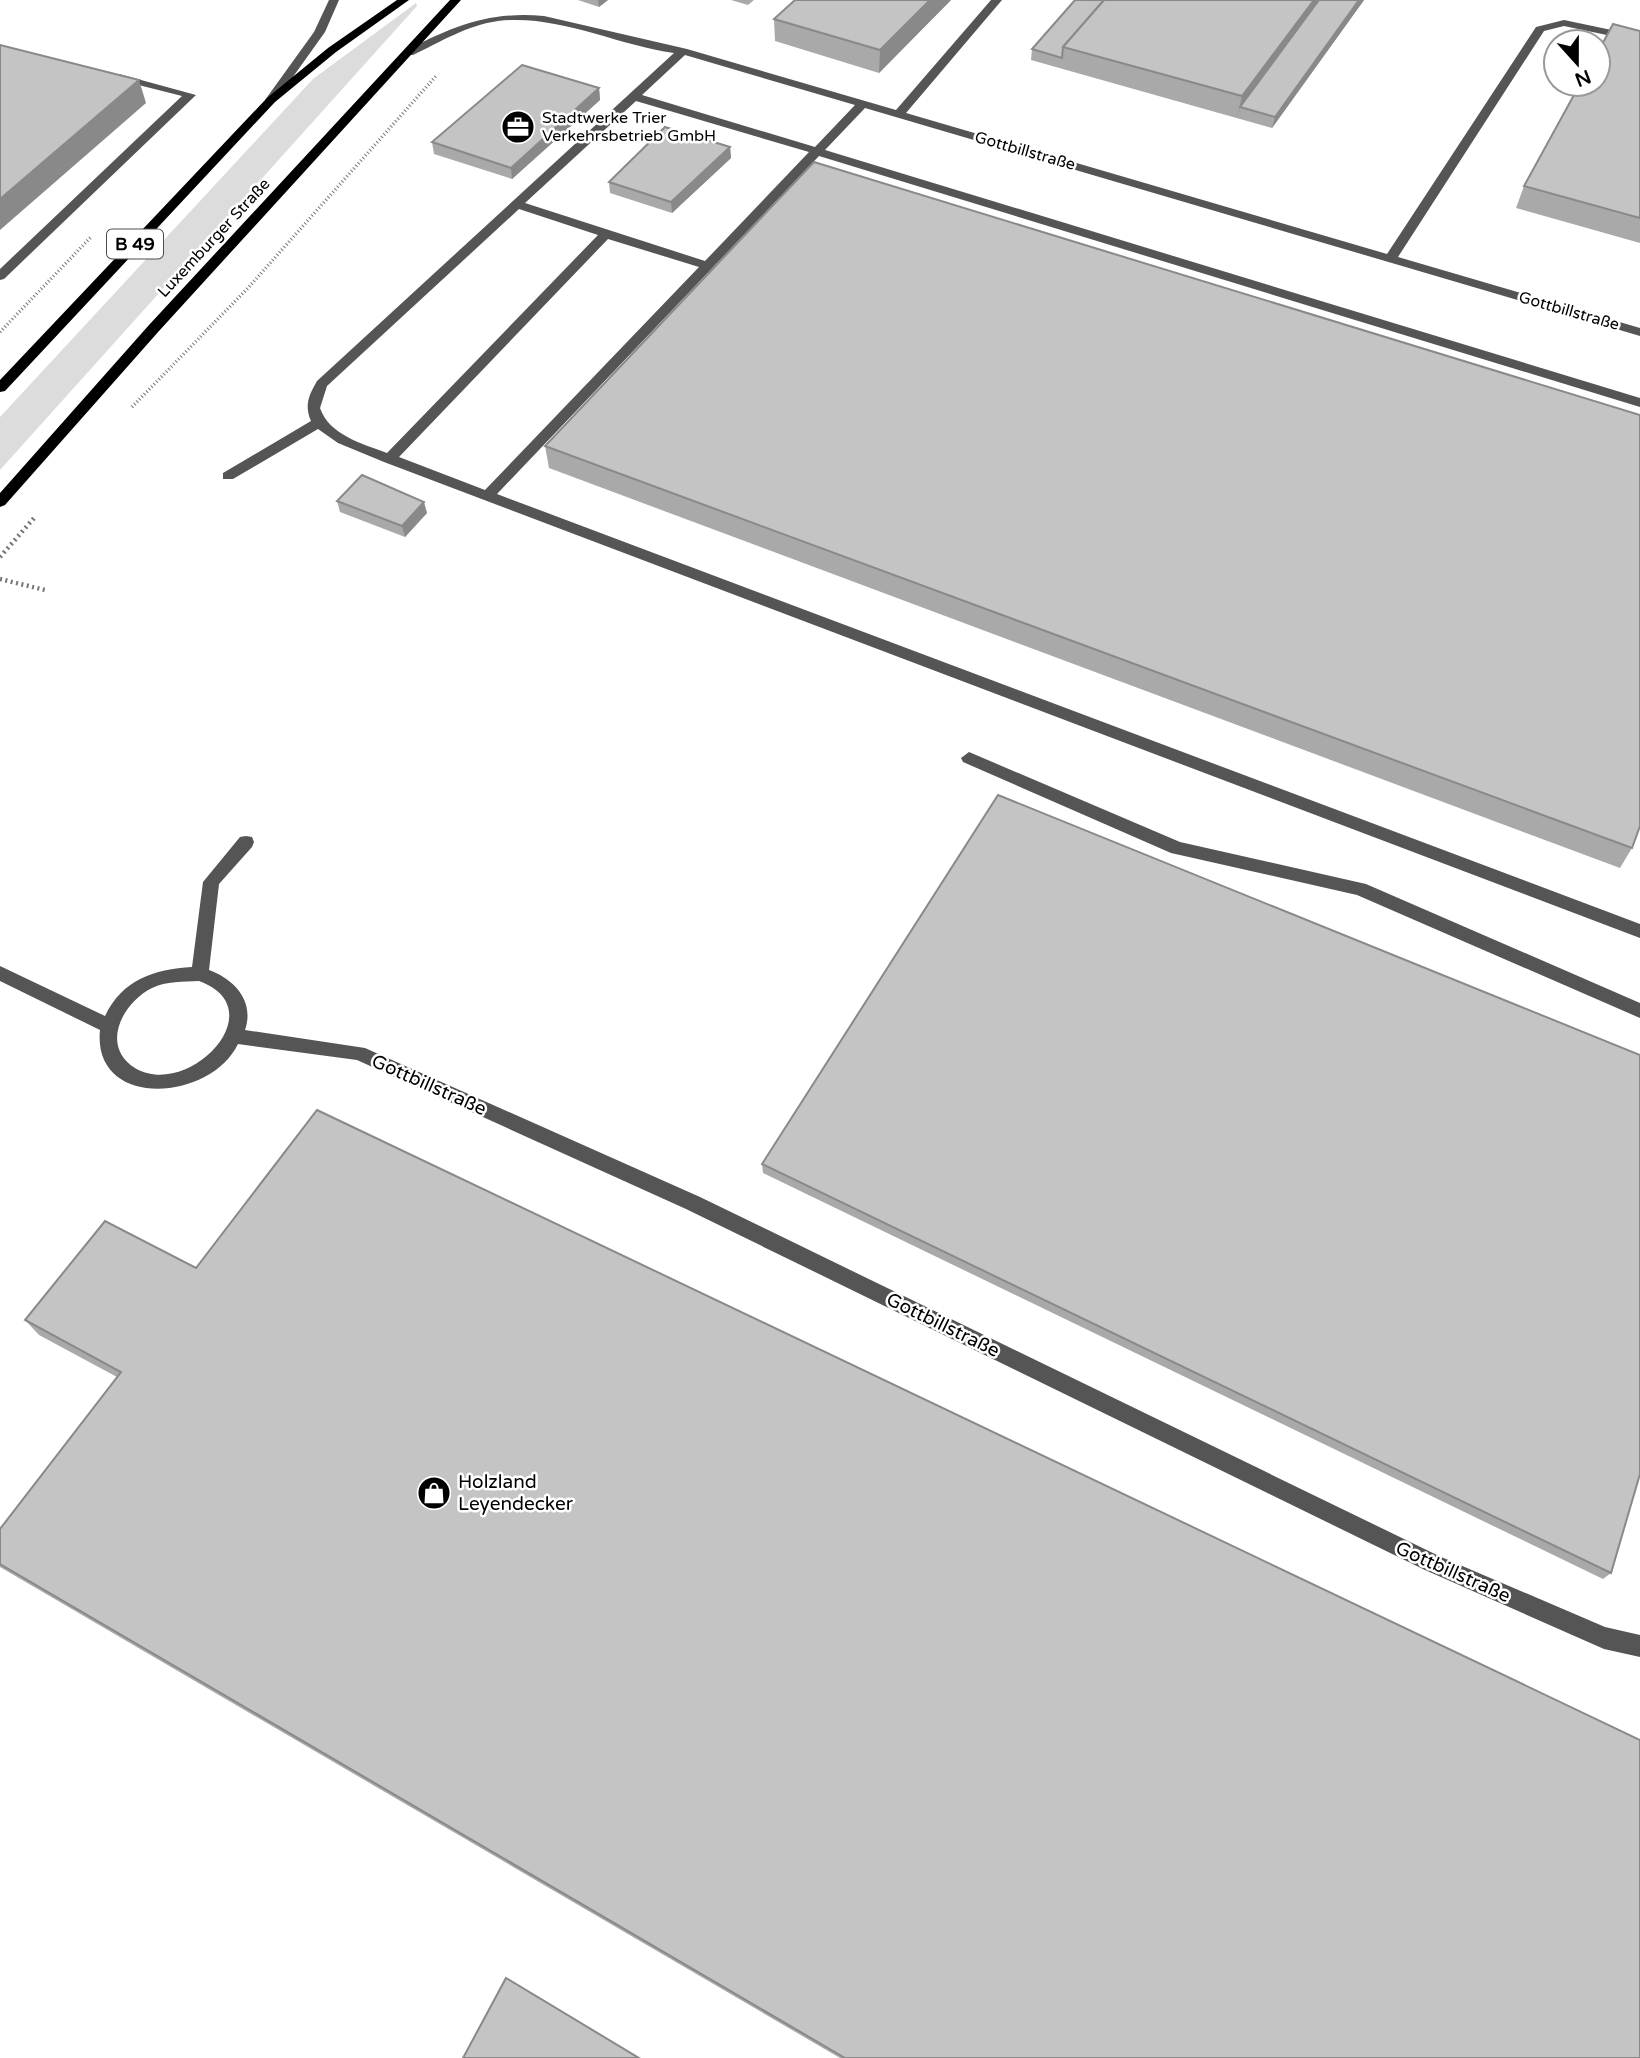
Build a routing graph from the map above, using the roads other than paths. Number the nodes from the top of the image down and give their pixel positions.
1 (334, 0) edge
2 (404, 0) edge
3 (456, 0) edge
4 (997, 0) edge
5 (1640, 39) edge
6 (683, 51) junction
7 (409, 53) junction
8 (108, 74) edge
9 (631, 96) junction
10 (271, 100) junction
11 (863, 103) junction
12 (899, 114) junction
13 (817, 151) junction
14 (516, 204) junction
15 (606, 234) junction
16 (1391, 258) junction
17 (707, 266) junction
18 (0, 276) edge
19 (1640, 332) edge
20 (0, 388) edge
21 (1640, 403) edge
22 (319, 422) junction
23 (389, 458) junction
24 (228, 477) dead end
25 (487, 496) junction
26 (0, 502) edge
27 (969, 758) dead end
28 (246, 842) dead end
29 (1640, 931) edge
30 (0, 973) edge
31 (200, 974) junction
32 (1640, 1011) edge
33 (108, 1026) junction
34 (236, 1036) junction
35 (1640, 1646) edge

1 - 10 street
2 - 10 main road, B 49
3 - 7 main road, Luxemburger Straße
4 - 12 street
5 - 16 street
6 - 7 street, Gottbillstraße
6 - 9 street
6 - 11 street, Gottbillstraße
7 - 26 main road, Luxemburger Straße
8 - 18 street
9 - 13 street
9 - 14 street
10 - 20 main road, B 49
11 - 12 street, Gottbillstraße
11 - 13 street
12 - 16 street, Gottbillstraße
13 - 17 street
13 - 21 street
14 - 15 street
14 - 22 street
15 - 17 street
15 - 23 street
16 - 19 street, Gottbillstraße
17 - 25 street
22 - 23 street
22 - 24 street
23 - 25 street
25 - 29 street
27 - 32 street
28 - 31 street
30 - 33 street
31 - 33 street
31 - 34 street
33 - 34 street
34 - 35 street, Gottbillstraße

